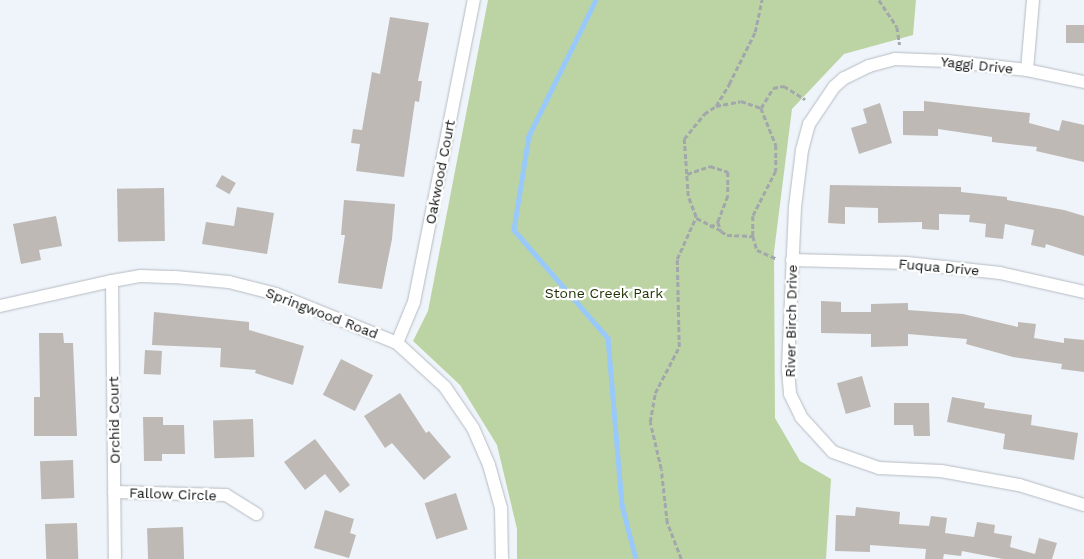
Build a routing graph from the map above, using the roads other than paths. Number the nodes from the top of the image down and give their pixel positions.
1 (474, 0) edge
2 (1033, 0) edge
3 (869, 66) joint
4 (1027, 70) junction
5 (1084, 82) edge
6 (792, 260) junction
7 (112, 281) junction
8 (1084, 292) edge
9 (0, 306) edge
10 (397, 342) junction
11 (114, 492) junction
12 (1084, 505) edge
13 (256, 514) dead end
14 (115, 559) edge
15 (502, 559) edge

1 - 10 street, Oakwood Court
2 - 4 street
3 - 4 street, Yaggi Drive
3 - 6 street, River Birch Drive
4 - 5 street, Yaggi Drive
6 - 8 street, Fuqua Drive
6 - 12 street, River Birch Drive
7 - 9 street, Springwood Road
7 - 10 street, Springwood Road
7 - 11 street, Orchid Court
10 - 15 street, Springwood Road
11 - 13 street, Fallow Circle
11 - 14 street, Orchid Court

